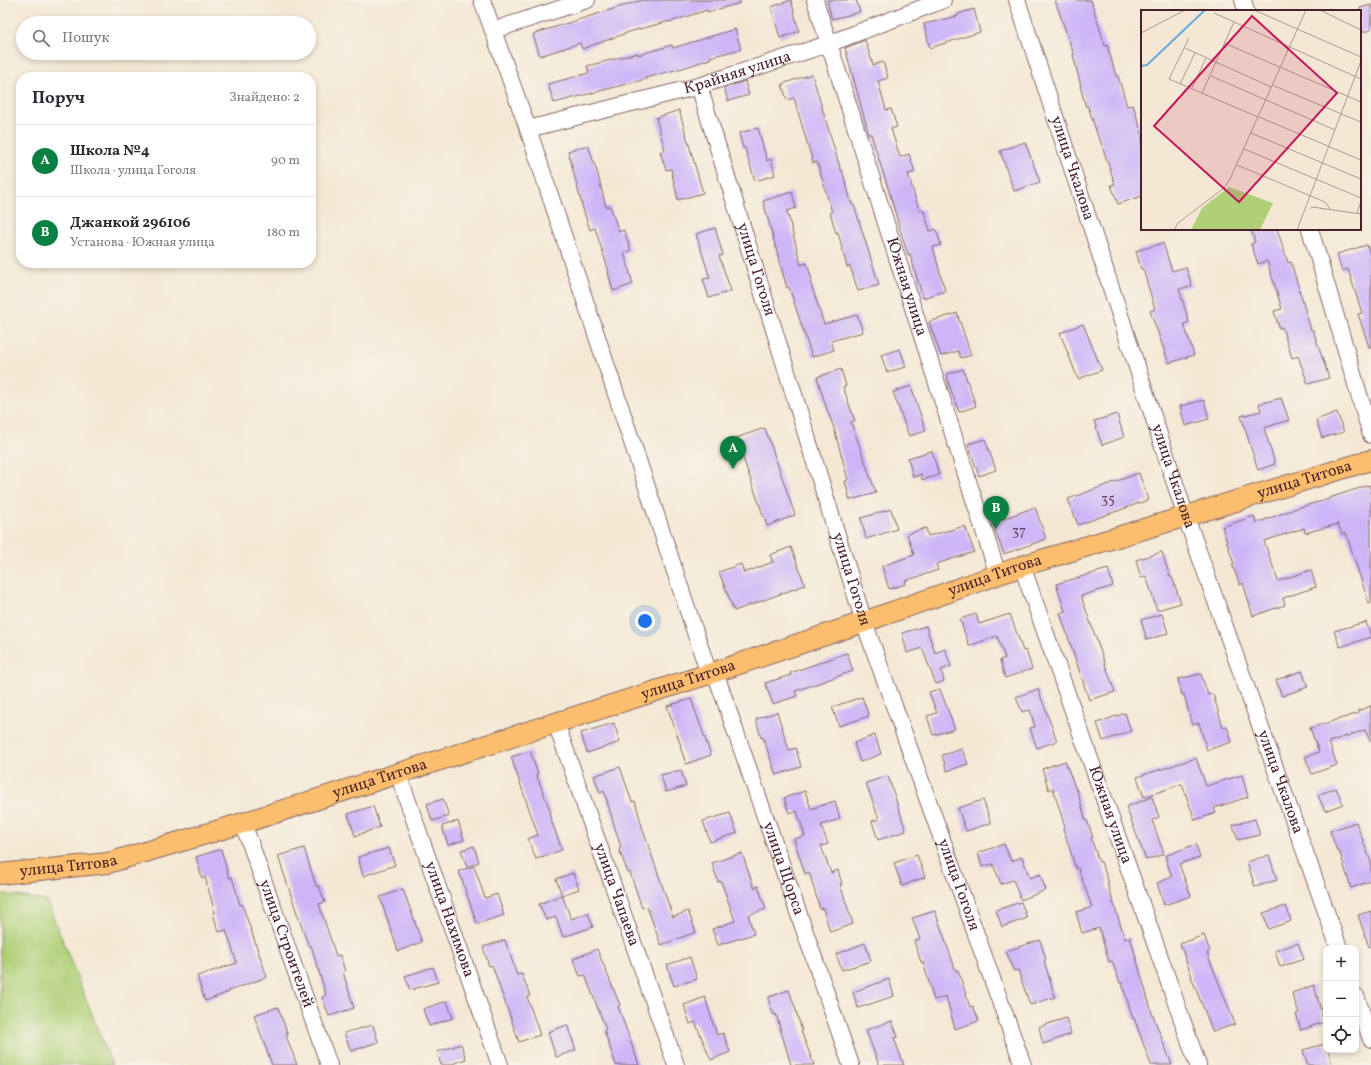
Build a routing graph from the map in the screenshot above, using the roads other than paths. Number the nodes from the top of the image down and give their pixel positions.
1 (482, 0) edge
2 (587, 0) edge
3 (815, 0) edge
4 (943, 0) edge
5 (1017, 0) edge
6 (1243, 0) edge
7 (1246, 10) edge
8 (494, 30) junction
9 (828, 44) junction
10 (699, 86) junction
11 (528, 129) junction
12 (1310, 230) edge
13 (1371, 435) edge
14 (1371, 460) edge
15 (1186, 517) junction
16 (1022, 566) junction
17 (998, 575) junction
18 (864, 622) junction
19 (712, 673) junction
20 (556, 724) junction
21 (398, 773) junction
22 (243, 822) junction
23 (0, 874) edge
24 (1338, 945) edge
25 (1359, 1005) edge
26 (1371, 1039) edge
27 (329, 1065) edge
28 (500, 1065) edge
29 (676, 1065) edge
30 (851, 1065) edge
31 (1023, 1065) edge
32 (1198, 1065) edge

1 - 8 street, улица Щорса
2 - 8 street
3 - 9 street, Южная улица
4 - 9 street, Крайняя улица
5 - 15 street, улица Чкалова
6 - 7 street
8 - 11 street, улица Щорса
9 - 10 street, Крайняя улица
9 - 17 street, Южная улица
10 - 11 street, Крайняя улица
10 - 18 street, улица Гоголя
11 - 19 street, улица Щорса
12 - 13 street
14 - 15 main road, улица Титова
15 - 16 main road, улица Титова
15 - 24 street, улица Чкалова
16 - 17 main road, улица Титова
16 - 32 street, Южная улица
17 - 18 main road, улица Титова
18 - 19 main road, улица Титова
18 - 31 street, улица Гоголя
19 - 20 main road, улица Титова
19 - 30 street, улица Щорса
20 - 21 main road, улица Титова
20 - 29 street, улица Чапаева
21 - 22 main road, улица Титова
21 - 28 street, улица Нахимова
22 - 23 main road, улица Титова
22 - 27 street, улица Строителей
25 - 26 street

